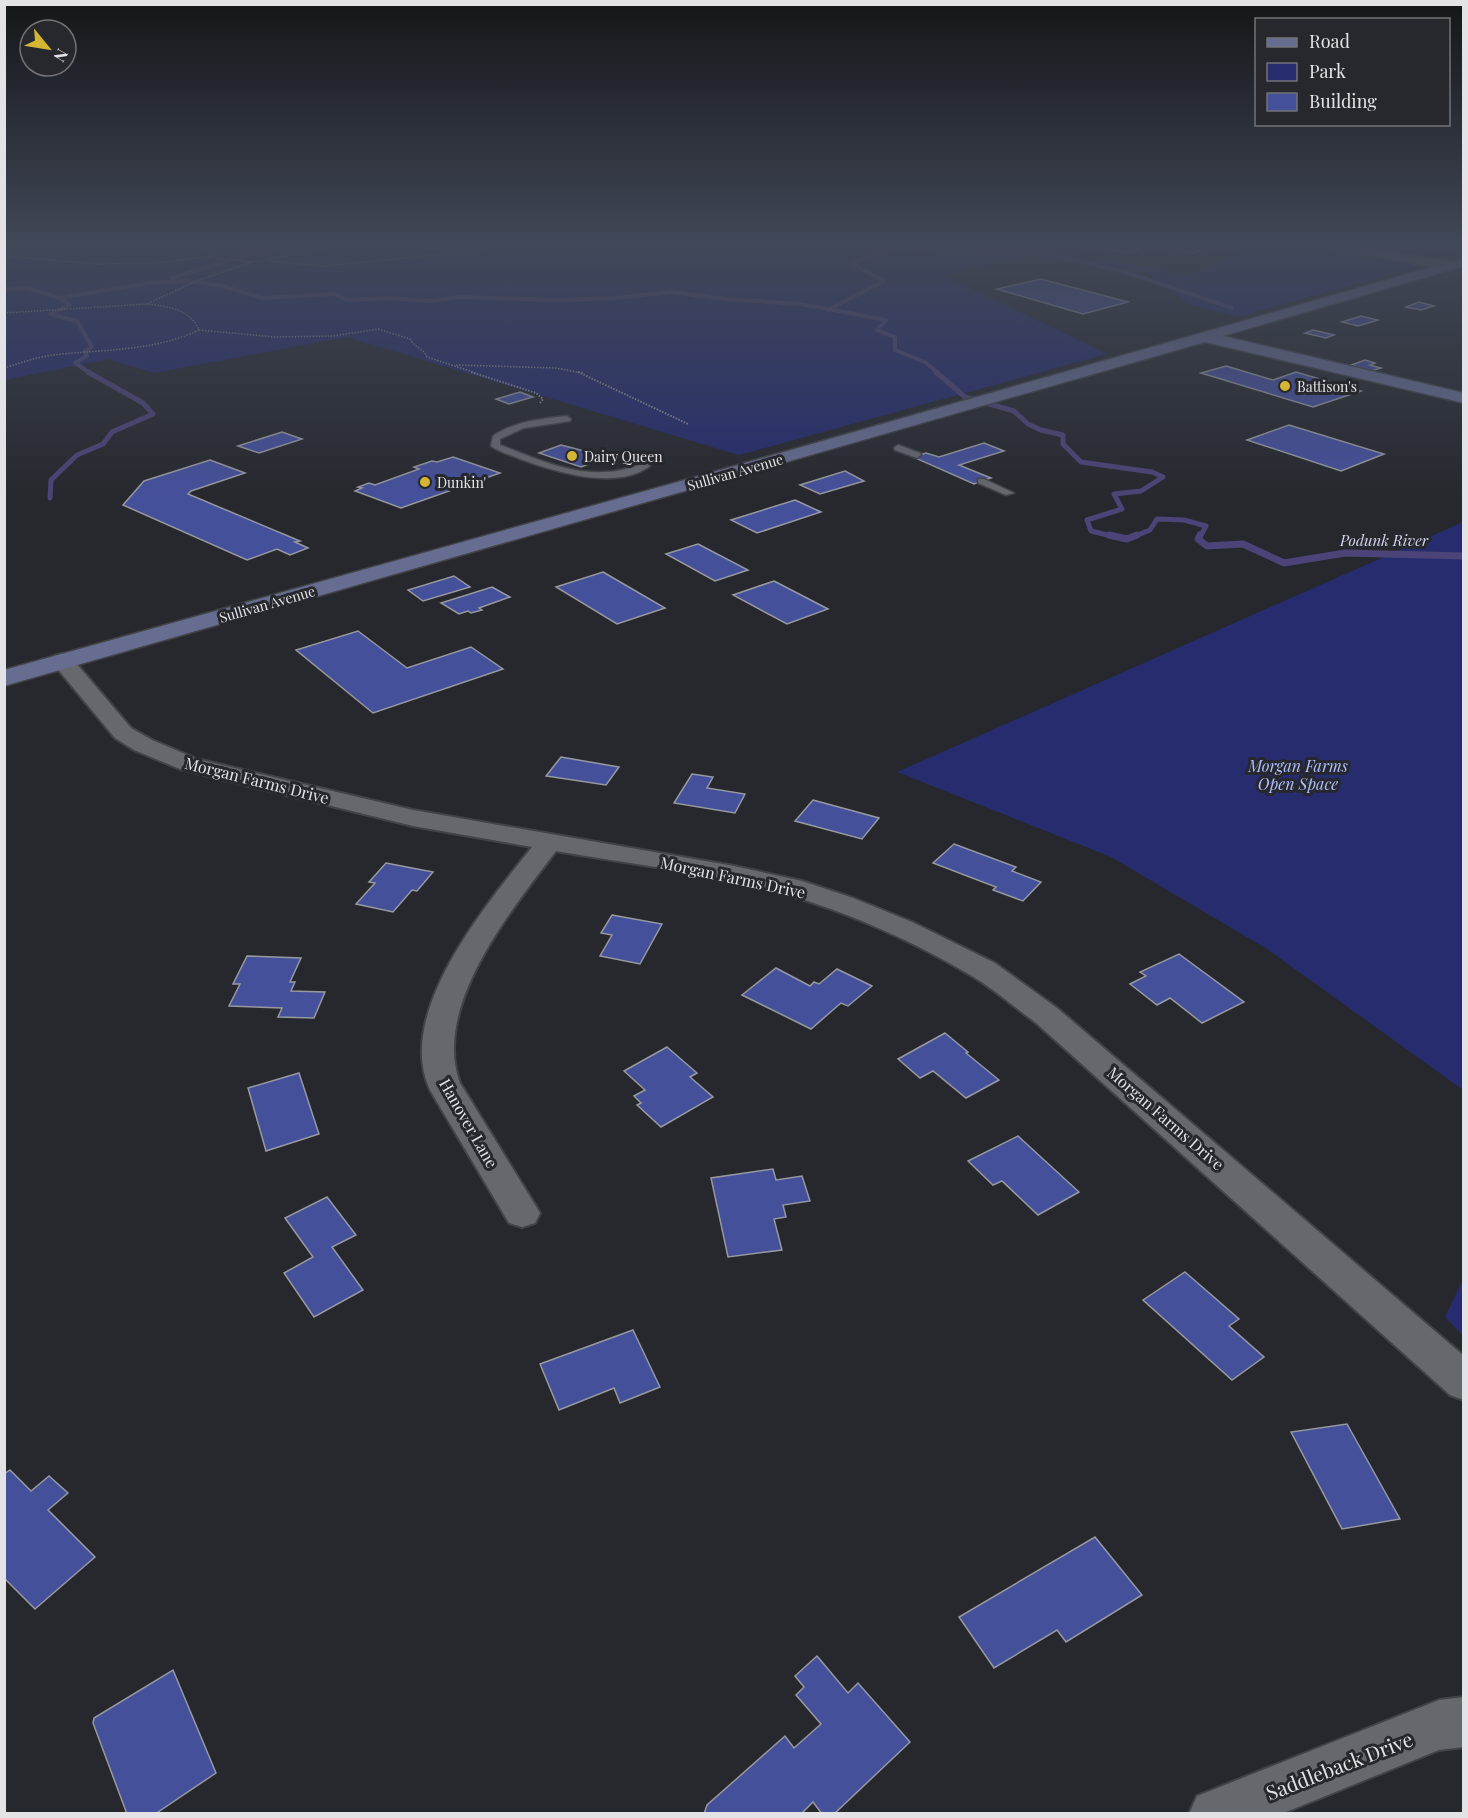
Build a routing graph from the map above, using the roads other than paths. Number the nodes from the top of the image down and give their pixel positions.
1 (1229, 330) edge
2 (1204, 337) junction
3 (1464, 398) edge
4 (567, 418) dead end
5 (898, 448) dead end
6 (917, 455) dead end
7 (646, 466) dead end
8 (981, 481) dead end
9 (1009, 493) dead end
10 (62, 661) junction
11 (4, 678) edge
12 (550, 841) junction
13 (522, 1213) dead end
14 (1464, 1383) edge
15 (1464, 1722) edge
16 (1215, 1814) edge

1 - 2 main road, Sullivan Avenue
2 - 3 main road
2 - 10 main road, Sullivan Avenue
4 - 7 lane
5 - 6 lane
8 - 9 lane
10 - 11 main road, Sullivan Avenue
10 - 12 street, Morgan Farms Drive
12 - 13 street, Hanover Lane
12 - 14 street, Morgan Farms Drive
15 - 16 street, Saddleback Drive

